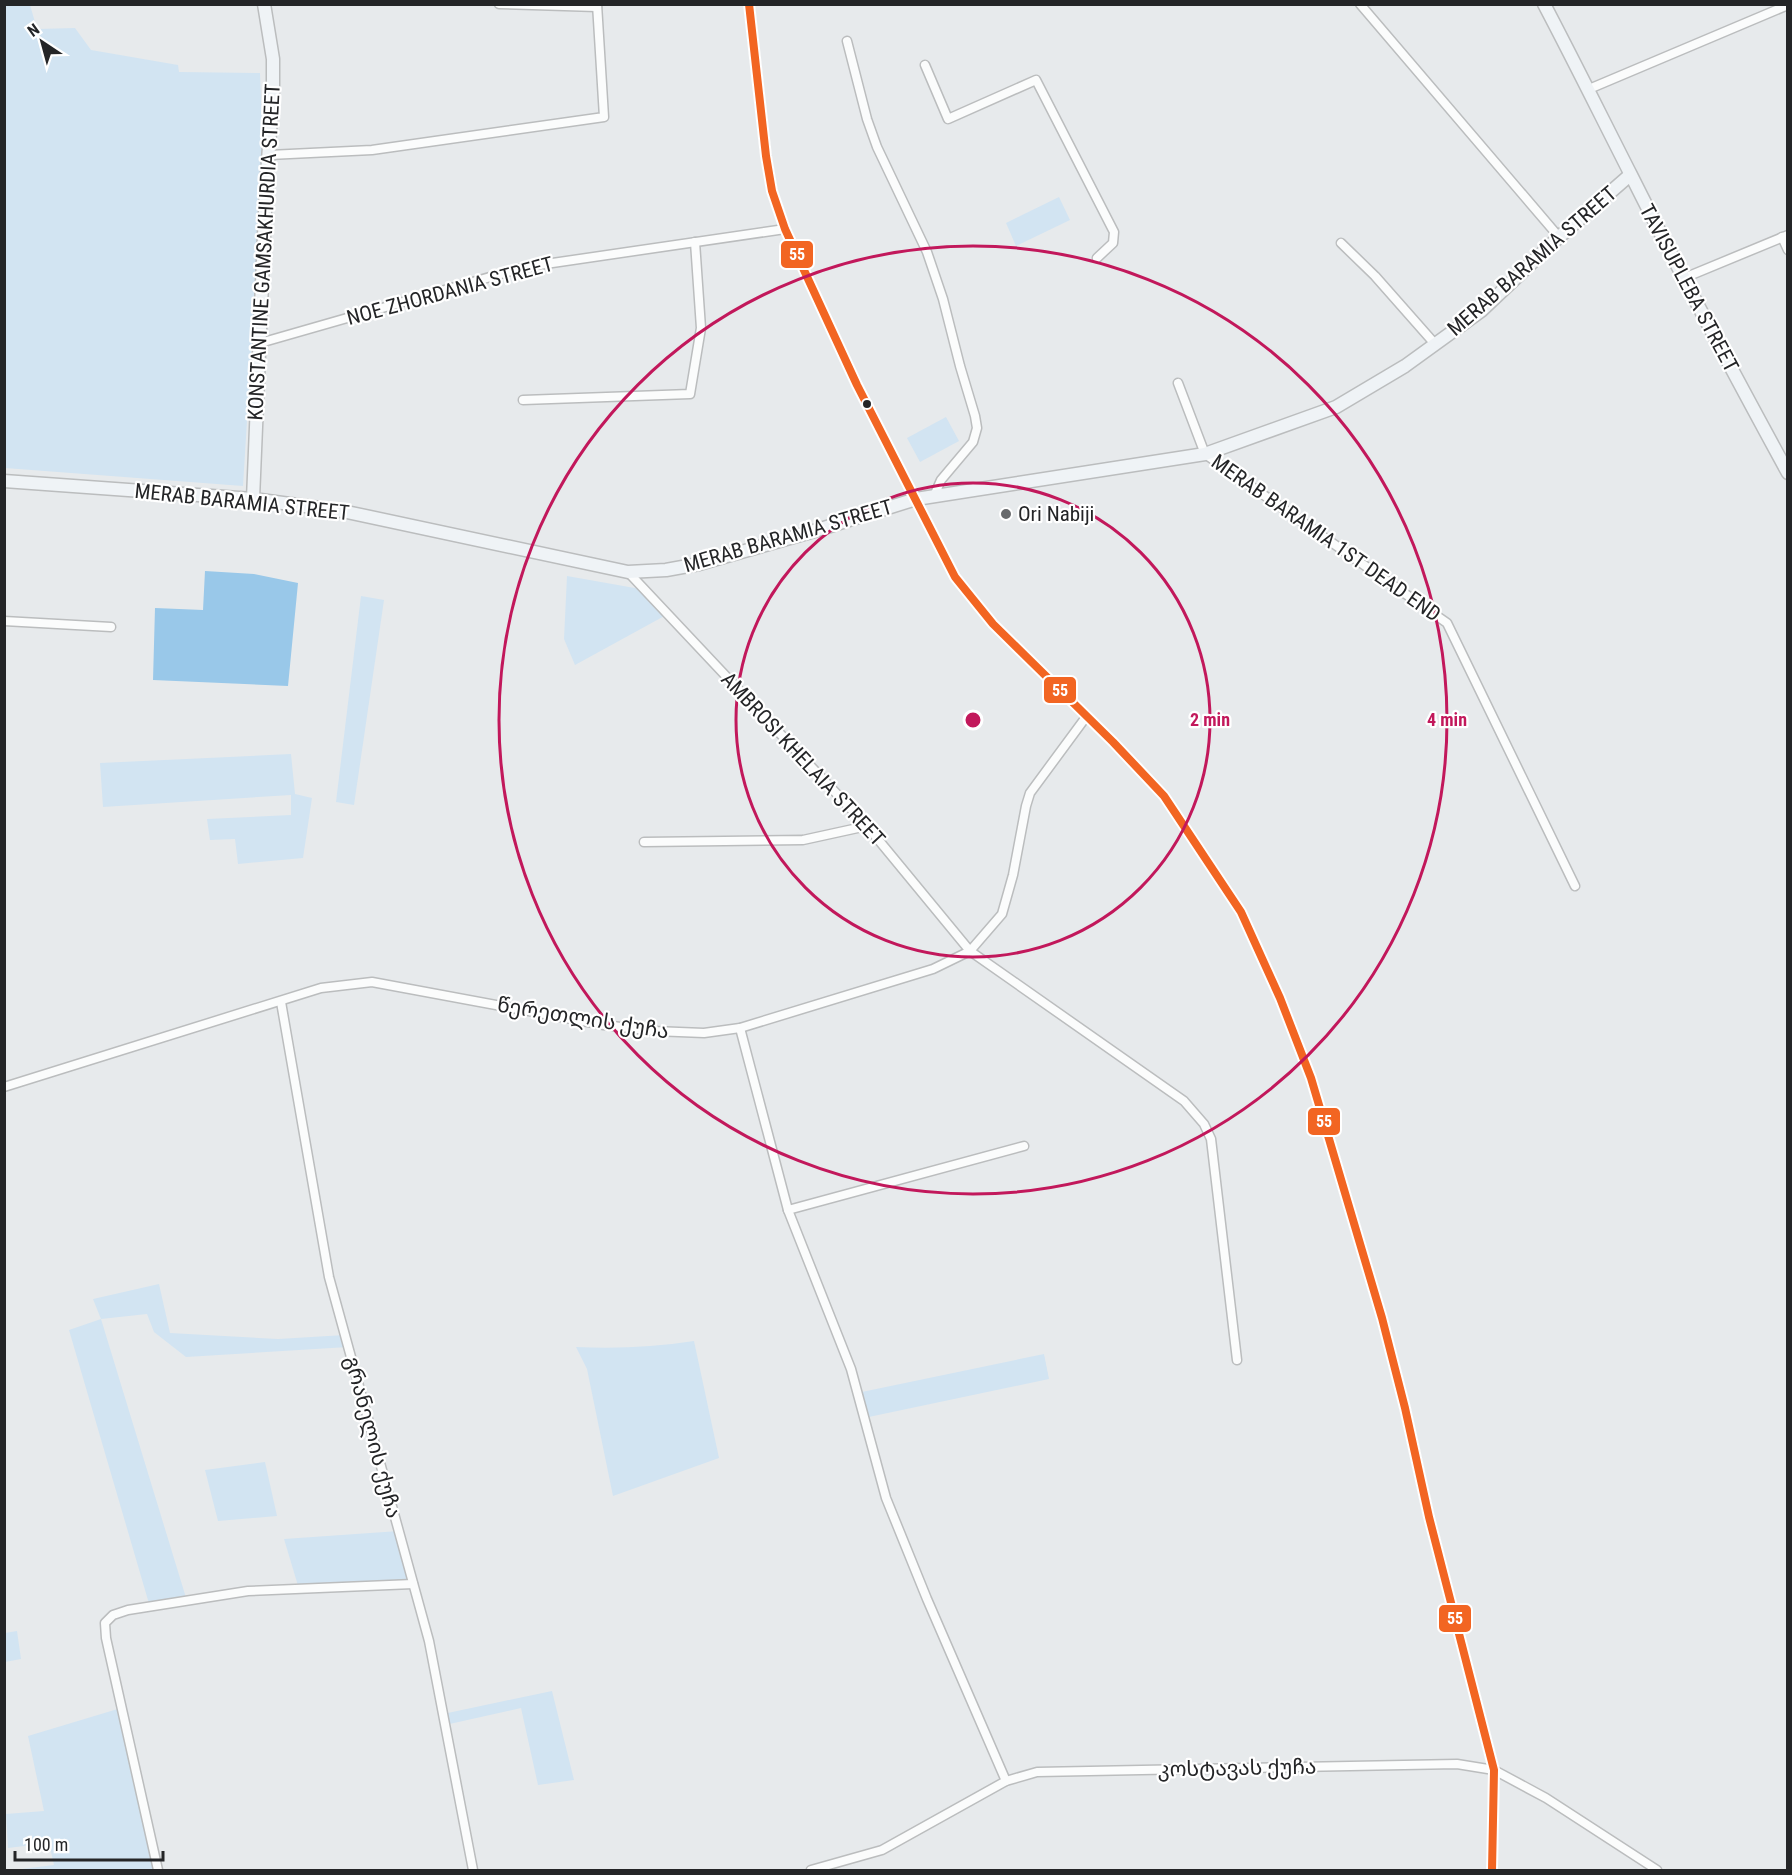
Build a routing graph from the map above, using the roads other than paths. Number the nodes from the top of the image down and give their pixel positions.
1 (264, 4) edge
2 (499, 4) edge
3 (749, 4) edge
4 (1360, 4) edge
5 (1544, 4) edge
6 (1788, 5) edge
7 (597, 6) edge
8 (847, 41) dead end
9 (925, 65) dead end
10 (1589, 89) junction
11 (269, 155) junction
12 (1630, 175) junction
13 (785, 229) junction
14 (1785, 236) edge
15 (1559, 237) junction
16 (695, 242) junction
17 (1341, 243) dead end
18 (1788, 250) edge
19 (1098, 258) dead end
20 (1684, 278) junction
21 (260, 343) junction
22 (1435, 344) junction
23 (1178, 382) dead end
24 (523, 400) dead end
25 (1205, 454) junction
26 (1788, 473) edge
27 (4, 481) edge
28 (934, 496) junction
29 (253, 499) junction
30 (917, 501) junction
31 (628, 572) junction
32 (4, 621) edge
33 (111, 627) dead end
34 (1086, 717) junction
35 (867, 826) junction
36 (644, 842) dead end
37 (1575, 886) dead end
38 (970, 951) junction
39 (281, 1002) junction
40 (740, 1028) junction
41 (4, 1087) edge
42 (1024, 1146) dead end
43 (788, 1210) junction
44 (1237, 1360) dead end
45 (413, 1584) junction
46 (1494, 1770) junction
47 (1006, 1780) junction
48 (158, 1870) edge
49 (473, 1870) edge
50 (811, 1870) edge
51 (1492, 1870) edge
52 (1657, 1870) edge

1 - 11 main road, KONSTANTINE GAMSAKHURDIA STREET
2 - 7 street
3 - 13 street
4 - 15 street
5 - 10 main road, TAVISUPLEBA STREET
6 - 10 street
7 - 11 street
8 - 28 street
9 - 19 street
10 - 12 main road, TAVISUPLEBA STREET
11 - 21 main road, KONSTANTINE GAMSAKHURDIA STREET
12 - 15 main road, MERAB BARAMIA STREET
12 - 20 main road, TAVISUPLEBA STREET
13 - 16 street, NOE ZHORDANIA STREET
13 - 30 street
14 - 18 street
14 - 20 street
15 - 22 main road, MERAB BARAMIA STREET
16 - 21 street, NOE ZHORDANIA STREET
16 - 24 street
17 - 22 street
20 - 26 main road, TAVISUPLEBA STREET
21 - 29 main road, KONSTANTINE GAMSAKHURDIA STREET
22 - 25 main road, MERAB BARAMIA STREET
23 - 25 street
25 - 28 main road, MERAB BARAMIA STREET
25 - 37 street, MERAB BARAMIA 1ST DEAD END
27 - 29 main road, MERAB BARAMIA STREET
28 - 30 main road, MERAB BARAMIA STREET
29 - 31 main road, MERAB BARAMIA STREET
30 - 31 main road, MERAB BARAMIA STREET
30 - 34 street
31 - 35 street, AMBROSI KHELAIA STREET
32 - 33 street
34 - 38 street, წერეთლის ქუჩა
34 - 46 street
35 - 36 street
35 - 38 street, AMBROSI KHELAIA STREET
38 - 40 street, წერეთლის ქუჩა
38 - 44 street, AMBROSI KHELAIA STREET
39 - 40 street, წერეთლის ქუჩა
39 - 41 street, წერეთლის ქუჩა
39 - 45 street, გრანელის ქუჩა
40 - 43 street
42 - 43 street
43 - 47 street
45 - 48 street
45 - 49 street, გრანელის ქუჩა
46 - 47 street, კოსტავას ქუჩა
46 - 51 street
46 - 52 street, კოსტავას ქუჩა
47 - 50 street, კოსტავას ქუჩა

